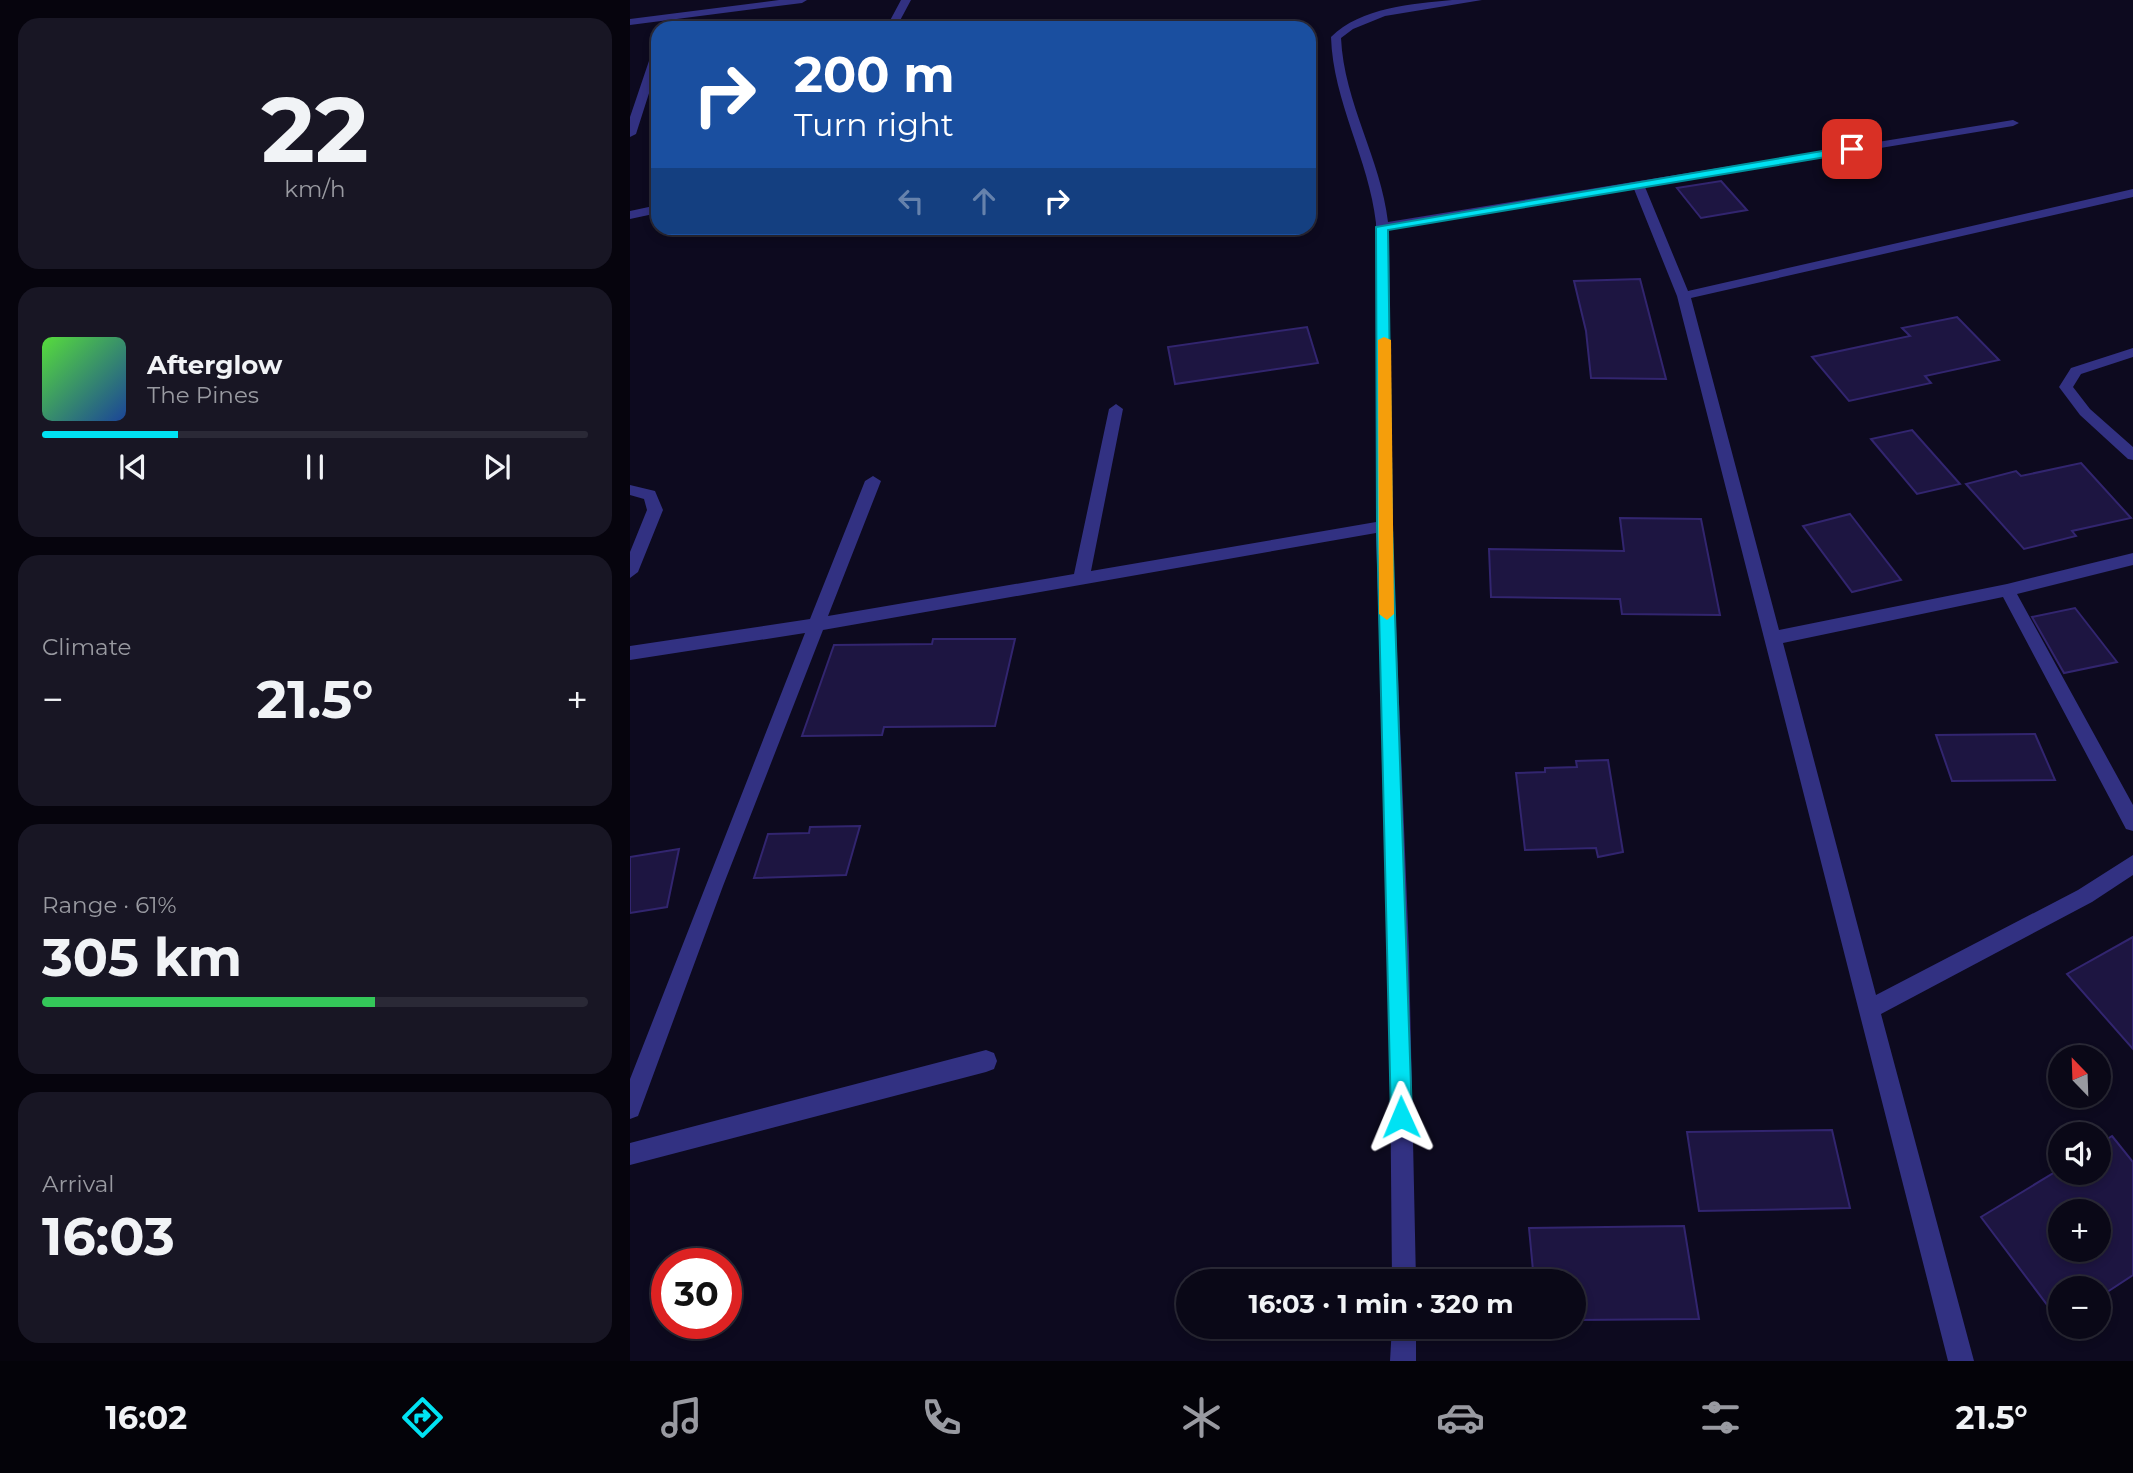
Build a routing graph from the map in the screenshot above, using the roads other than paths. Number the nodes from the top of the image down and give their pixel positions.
1 (802, 0) edge
2 (906, 0) edge
3 (1477, 0) edge
4 (895, 21) edge
5 (630, 23) edge
6 (651, 70) edge
7 (2013, 123) dead end
8 (630, 134) edge
9 (1638, 185) junction
10 (2133, 193) edge
11 (651, 210) edge
12 (630, 215) edge
13 (1382, 227) junction
14 (1684, 296) junction
15 (2133, 352) edge
16 (1116, 409) dead end
17 (2133, 455) edge
18 (873, 481) dead end
19 (630, 490) edge
20 (1384, 526) junction
21 (2133, 559) edge
22 (630, 572) edge
23 (1082, 577) junction
24 (2007, 590) junction
25 (813, 627) junction
26 (1774, 638) junction
27 (630, 653) edge
28 (2133, 822) edge
29 (2133, 864) edge
30 (1870, 1009) junction
31 (986, 1062) dead end
32 (630, 1108) edge
33 (630, 1154) edge
34 (1404, 1269) edge
35 (1404, 1339) edge
36 (1403, 1361) edge
37 (1961, 1361) edge

1 - 5 street
2 - 4 street
3 - 13 street
6 - 8 street
7 - 9 street
9 - 13 street
9 - 14 street
10 - 14 street
11 - 12 street
13 - 20 street
14 - 26 street
15 - 17 street
16 - 23 street
18 - 25 street
19 - 22 street
20 - 23 street
20 - 34 street
21 - 24 street
23 - 25 street
24 - 26 street
24 - 28 street
25 - 27 street
25 - 32 street
26 - 30 street
29 - 30 street
30 - 37 street
31 - 33 street
35 - 36 street

